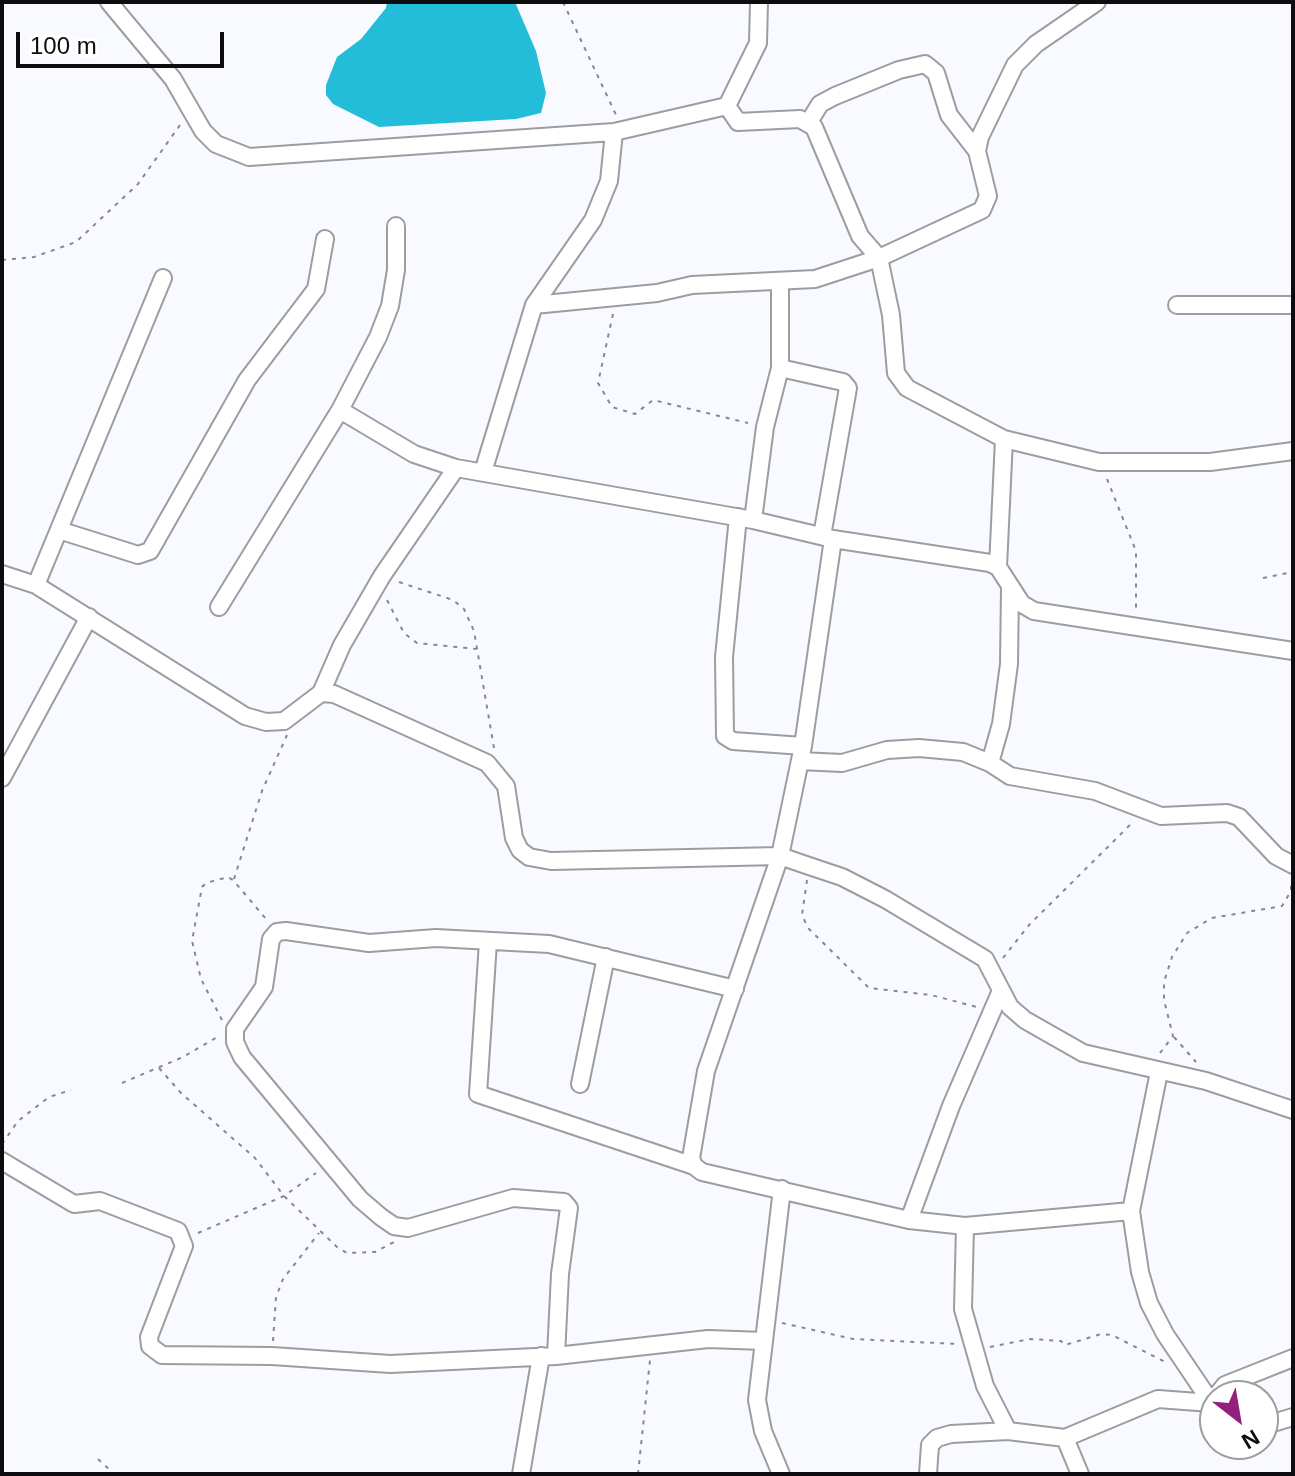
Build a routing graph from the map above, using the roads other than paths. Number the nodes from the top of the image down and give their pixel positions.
1 (109, 2) edge
2 (759, 2) edge
3 (1097, 2) edge
4 (727, 106) junction
5 (809, 122) junction
6 (621, 131) junction
7 (977, 151) junction
8 (396, 226) dead end
9 (325, 239) dead end
10 (879, 258) junction
11 (163, 278) dead end
12 (780, 281) junction
13 (534, 305) junction
14 (1177, 305) dead end
15 (1293, 305) edge
16 (780, 368) junction
17 (340, 410) junction
18 (1004, 439) junction
19 (1293, 451) edge
20 (456, 468) junction
21 (483, 472) junction
22 (745, 518) junction
23 (62, 531) junction
24 (827, 538) junction
25 (998, 567) junction
26 (2, 574) edge
27 (36, 585) junction
28 (1010, 588) junction
29 (219, 607) dead end
30 (89, 617) junction
31 (1293, 651) edge
32 (321, 693) junction
33 (801, 753) junction
34 (990, 763) junction
35 (2, 777) edge
36 (780, 856) junction
37 (1292, 864) edge
38 (488, 942) junction
39 (606, 957) junction
40 (735, 989) junction
41 (1000, 993) junction
42 (1152, 1070) junction
43 (580, 1084) dead end
44 (1293, 1110) edge
45 (2, 1161) edge
46 (694, 1166) junction
47 (782, 1189) junction
48 (1131, 1211) junction
49 (909, 1220) junction
50 (965, 1226) junction
51 (764, 1341) junction
52 (549, 1356) junction
53 (1293, 1358) edge
54 (1238, 1380) edge
55 (1199, 1383) edge
56 (1199, 1400) edge
57 (1008, 1431) junction
58 (1065, 1438) junction
59 (521, 1474) edge
60 (781, 1474) edge
61 (928, 1474) edge
62 (1080, 1474) edge

1 - 6 street
2 - 4 street
3 - 7 street
4 - 5 street
4 - 6 street
5 - 7 street
5 - 10 street
6 - 13 street
7 - 10 street
8 - 17 street
9 - 23 street
10 - 12 street
10 - 18 street
11 - 23 street
12 - 13 street
12 - 16 street
13 - 21 street
14 - 15 street
16 - 22 street
16 - 24 street
17 - 20 street
17 - 29 street
18 - 19 street
18 - 25 street
20 - 21 street
20 - 32 street
21 - 22 street
22 - 24 street
22 - 33 street
23 - 27 street
24 - 25 street
24 - 33 street
25 - 28 street
26 - 27 street
27 - 30 street
28 - 31 street
28 - 34 street
30 - 32 street
30 - 35 street
32 - 36 street
33 - 34 street
33 - 36 street
34 - 37 street
36 - 40 street
36 - 41 street
38 - 39 street
38 - 46 street
38 - 52 street
39 - 40 street
39 - 43 street
40 - 46 street
41 - 42 street
41 - 49 street
42 - 44 street
42 - 48 street
45 - 52 street
46 - 47 street
47 - 49 street
47 - 51 street
48 - 50 street
48 - 55 street
49 - 50 street
50 - 57 street
51 - 52 street
51 - 60 street
52 - 59 street
53 - 54 street
56 - 58 street
57 - 58 street
57 - 61 street
58 - 62 street

